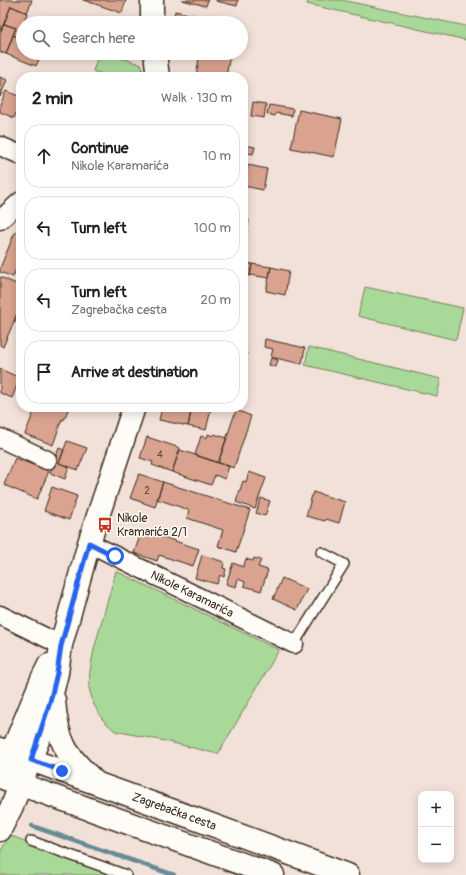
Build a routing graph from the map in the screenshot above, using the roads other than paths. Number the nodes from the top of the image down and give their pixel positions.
1 (152, 0) edge
2 (152, 16) edge
3 (156, 60) edge
4 (157, 72) edge
5 (0, 146) edge
6 (16, 154) edge
7 (16, 205) edge
8 (0, 220) edge
9 (132, 412) edge
10 (0, 438) edge
11 (47, 460) dead end
12 (89, 543) junction
13 (321, 552) dead end
14 (0, 615) edge
15 (294, 644) joint
16 (61, 646) junction
17 (53, 688) junction
18 (14, 754) edge
19 (6, 781) edge
20 (96, 783) junction
21 (0, 830) edge
22 (31, 840) dead end
23 (126, 875) edge
24 (273, 875) edge
25 (348, 875) edge

1 - 2 main road
3 - 4 main road
5 - 6 street
7 - 8 street
9 - 12 main road
10 - 11 street
12 - 15 street, Nikole Karamarića
12 - 16 main road
13 - 15 lane
14 - 16 street
16 - 17 main road
16 - 18 main road
17 - 18 main road
17 - 20 main road
18 - 19 main road
18 - 20 main road, Zagrebačka cesta
19 - 21 main road
19 - 24 main road
20 - 25 main road, Zagrebačka cesta
22 - 23 lane

